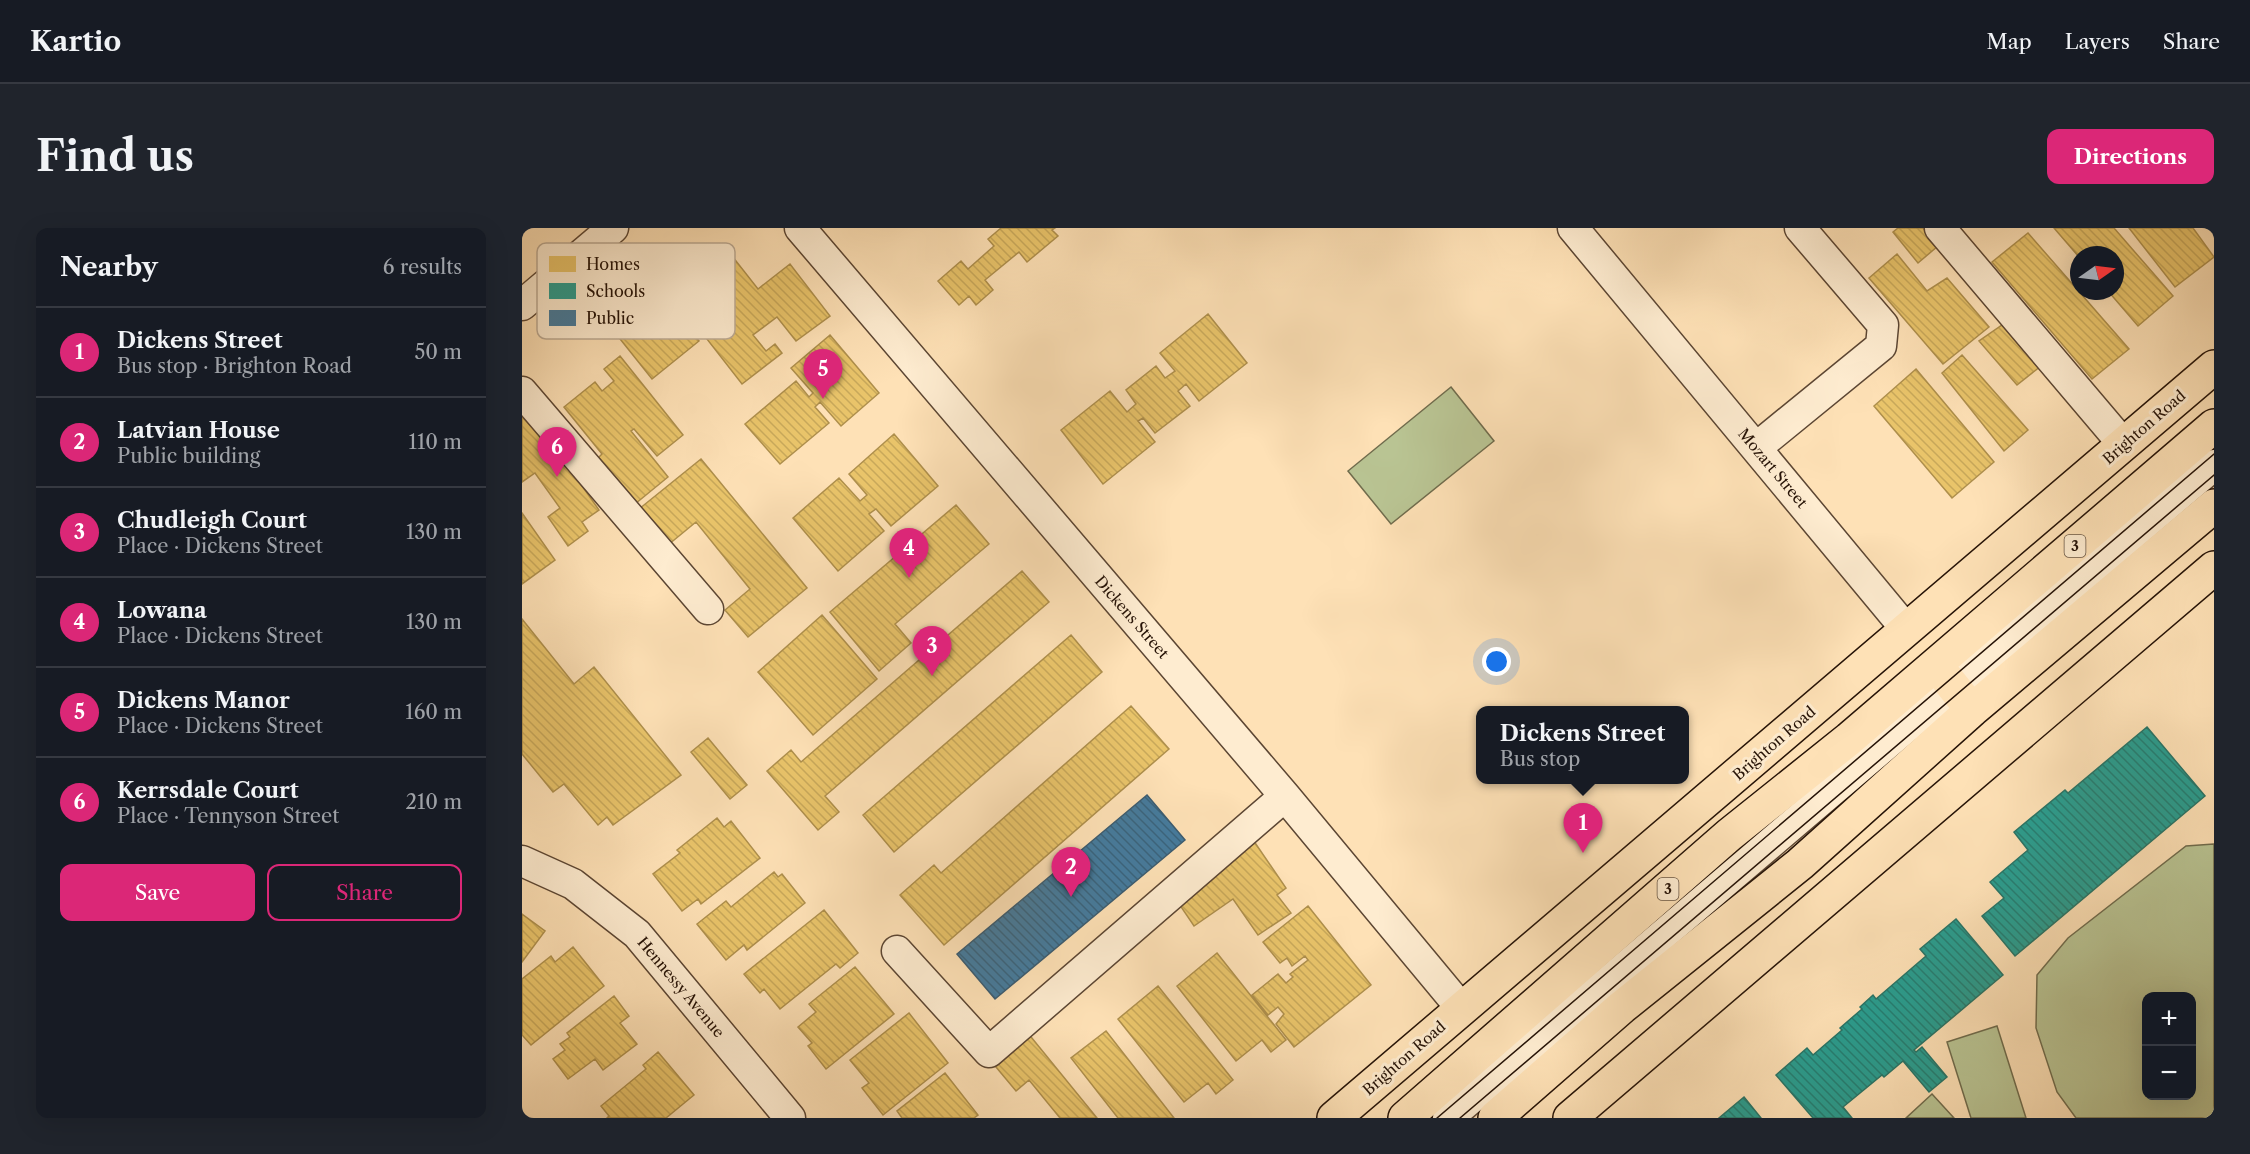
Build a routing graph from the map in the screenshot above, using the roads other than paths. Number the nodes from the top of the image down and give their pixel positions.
1 (613, 228) edge
2 (800, 228) edge
3 (1573, 228) edge
4 (1800, 228) edge
5 (1940, 228) edge
6 (595, 243) edge
7 (537, 292) edge
8 (522, 305) edge
9 (2214, 367) edge
10 (2200, 388) edge
11 (522, 392) edge
12 (2214, 426) edge
13 (2124, 445) junction
14 (1756, 448) junction
15 (2214, 465) edge
16 (2214, 506) edge
17 (2214, 568) edge
18 (708, 609) dead end
19 (1906, 629) junction
20 (1953, 687) junction
21 (1285, 796) junction
22 (522, 861) edge
23 (897, 951) dead end
24 (1462, 1009) junction
25 (1503, 1114) edge
26 (790, 1118) edge
27 (1334, 1118) edge
28 (1405, 1118) edge
29 (1448, 1118) edge
30 (1570, 1118) edge

1 - 6 street
2 - 21 street, Dickens Street
3 - 14 street, Mozart Street
4 - 14 street
5 - 13 street
7 - 8 street
9 - 10 main road, Brighton Road
10 - 13 main road, Brighton Road
11 - 18 street
12 - 20 main road, 3
13 - 19 main road, Brighton Road
14 - 19 street, Mozart Street
15 - 20 street
16 - 20 main road, 3
17 - 30 main road
19 - 20 main road, Mozart Street
19 - 24 main road, Brighton Road
20 - 25 main road, 3
20 - 28 main road, 3
20 - 29 street
21 - 23 street
21 - 24 street, Dickens Street
22 - 26 street, Hennessy Avenue
24 - 27 main road, Brighton Road

